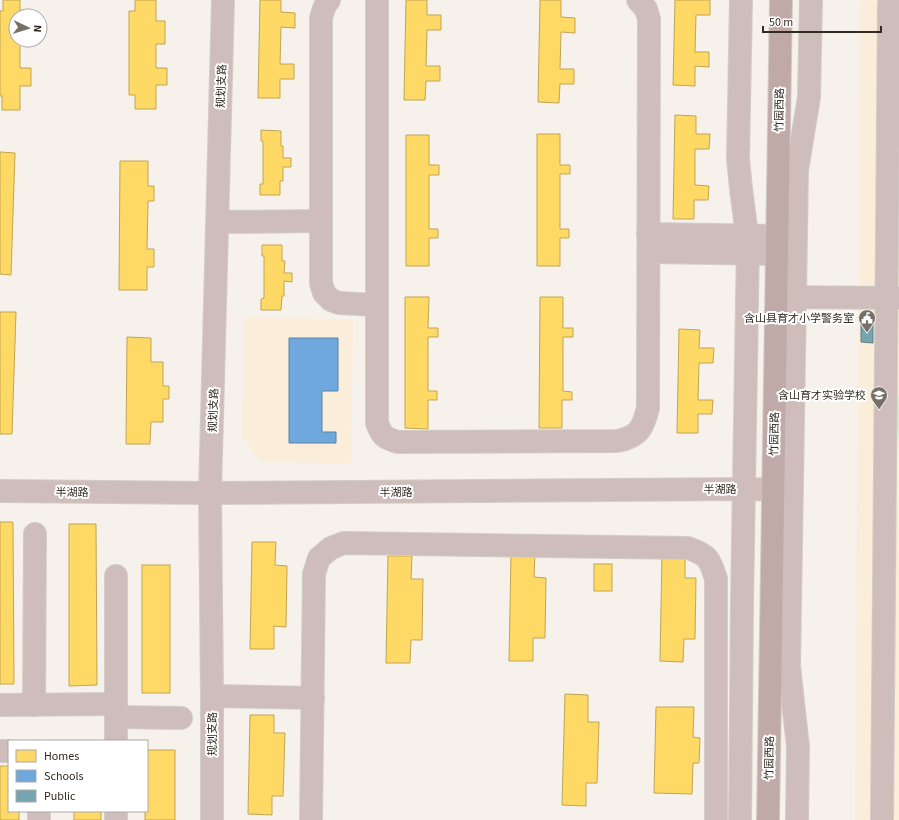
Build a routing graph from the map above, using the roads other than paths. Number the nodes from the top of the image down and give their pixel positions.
1 (224, 0) edge
2 (329, 0) edge
3 (377, 0) edge
4 (638, 0) edge
5 (740, 0) edge
6 (781, 0) edge
7 (811, 0) edge
8 (890, 0) edge
9 (321, 221) junction
10 (218, 222) junction
11 (648, 243) junction
12 (748, 245) junction
13 (777, 245) junction
14 (776, 297) junction
15 (893, 298) edge
16 (377, 305) junction
17 (744, 489) junction
18 (782, 490) junction
19 (0, 491) edge
20 (210, 494) junction
21 (35, 534) dead end
22 (116, 576) dead end
23 (891, 651) edge
24 (212, 696) junction
25 (312, 698) junction
26 (0, 705) edge
27 (34, 705) junction
28 (116, 710) junction
29 (181, 718) dead end
30 (116, 740) edge
31 (212, 820) edge
32 (311, 820) edge
33 (716, 820) edge
34 (740, 820) edge
35 (768, 820) edge
36 (797, 820) edge
37 (882, 820) edge

1 - 10 street, 规划支路
2 - 9 street
3 - 16 street
4 - 11 street
5 - 12 street
6 - 13 main road, 竹园西路
7 - 18 street
8 - 15 street
9 - 10 street
9 - 16 street
10 - 20 street, 规划支路
11 - 12 street
11 - 16 street
12 - 13 street
12 - 17 street
13 - 14 main road, 竹园西路
14 - 15 street
14 - 18 main road, 竹园西路
15 - 23 street
17 - 18 street, 半湖路
17 - 20 street, 半湖路
17 - 34 street
18 - 35 main road, 竹园西路
18 - 36 street
19 - 20 street, 半湖路
20 - 24 street, 规划支路
21 - 27 street
22 - 28 street
23 - 37 street
24 - 25 street
24 - 31 street, 规划支路
25 - 32 street
25 - 33 street
26 - 27 street
27 - 28 street
28 - 29 street
28 - 30 street

